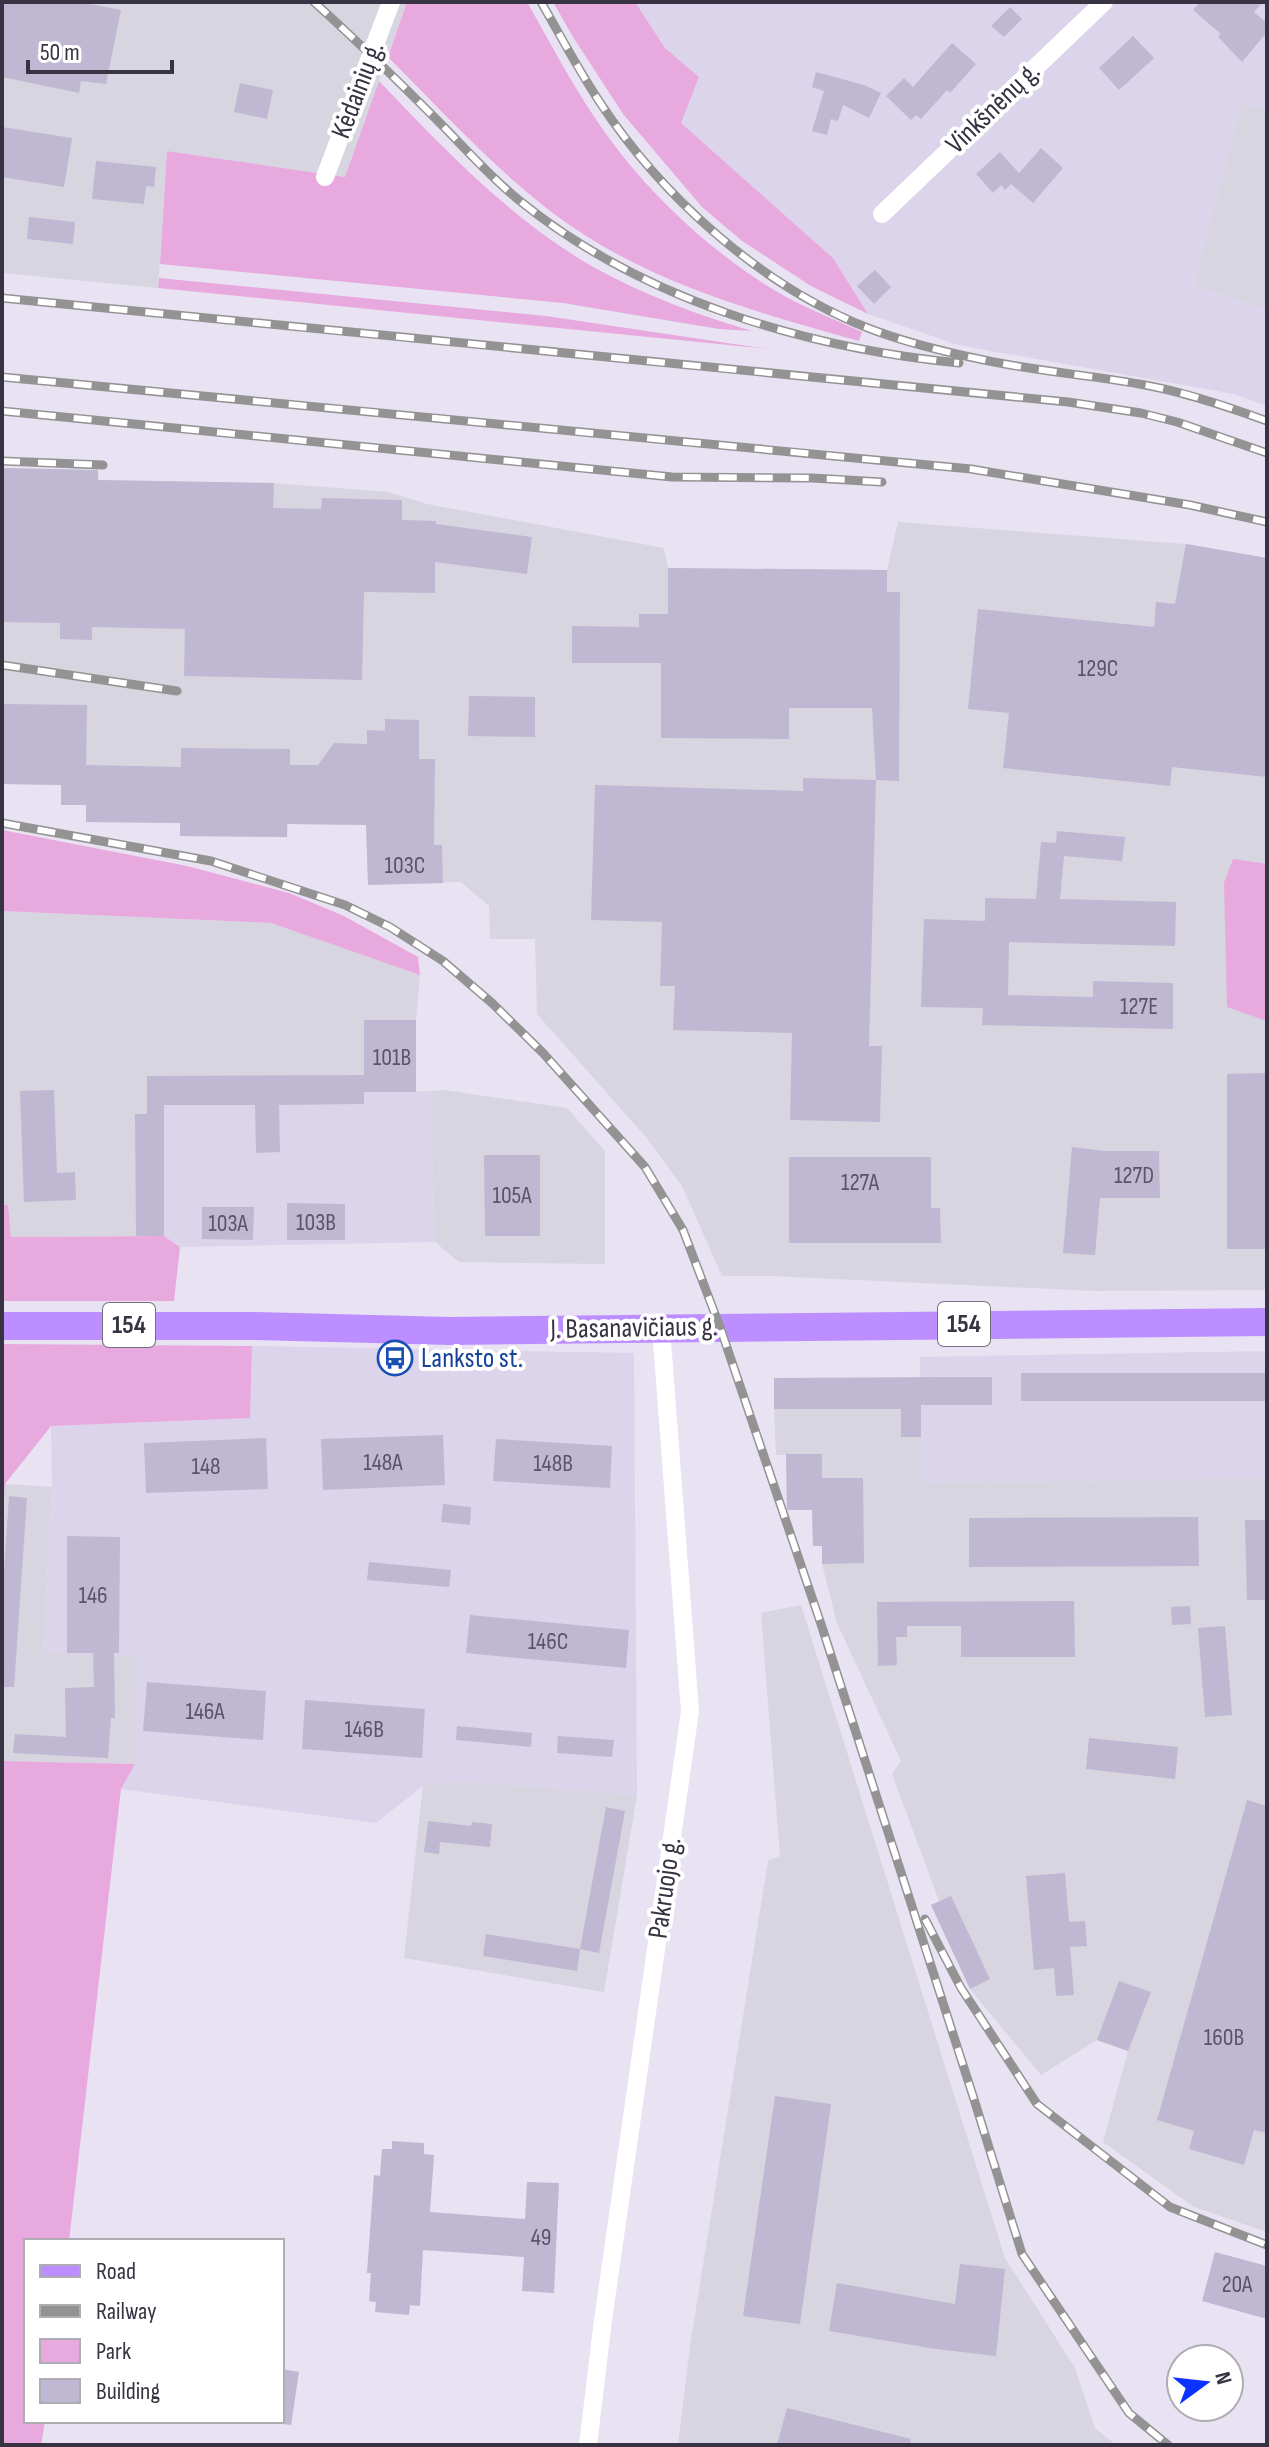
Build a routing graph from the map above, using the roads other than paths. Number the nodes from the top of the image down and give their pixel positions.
1 (391, 2) edge
2 (1104, 2) edge
3 (325, 177) dead end
4 (882, 214) dead end
5 (1267, 1322) edge
6 (2, 1326) edge
7 (661, 1328) junction
8 (588, 2445) edge

1 - 3 street, Kėdainių g.
2 - 4 street, Vinkšnėnų g.
5 - 7 main road, J. Basanavičiaus g. / 154
6 - 7 main road, J. Basanavičiaus g. / 154
7 - 8 street, Pakruojo g.

